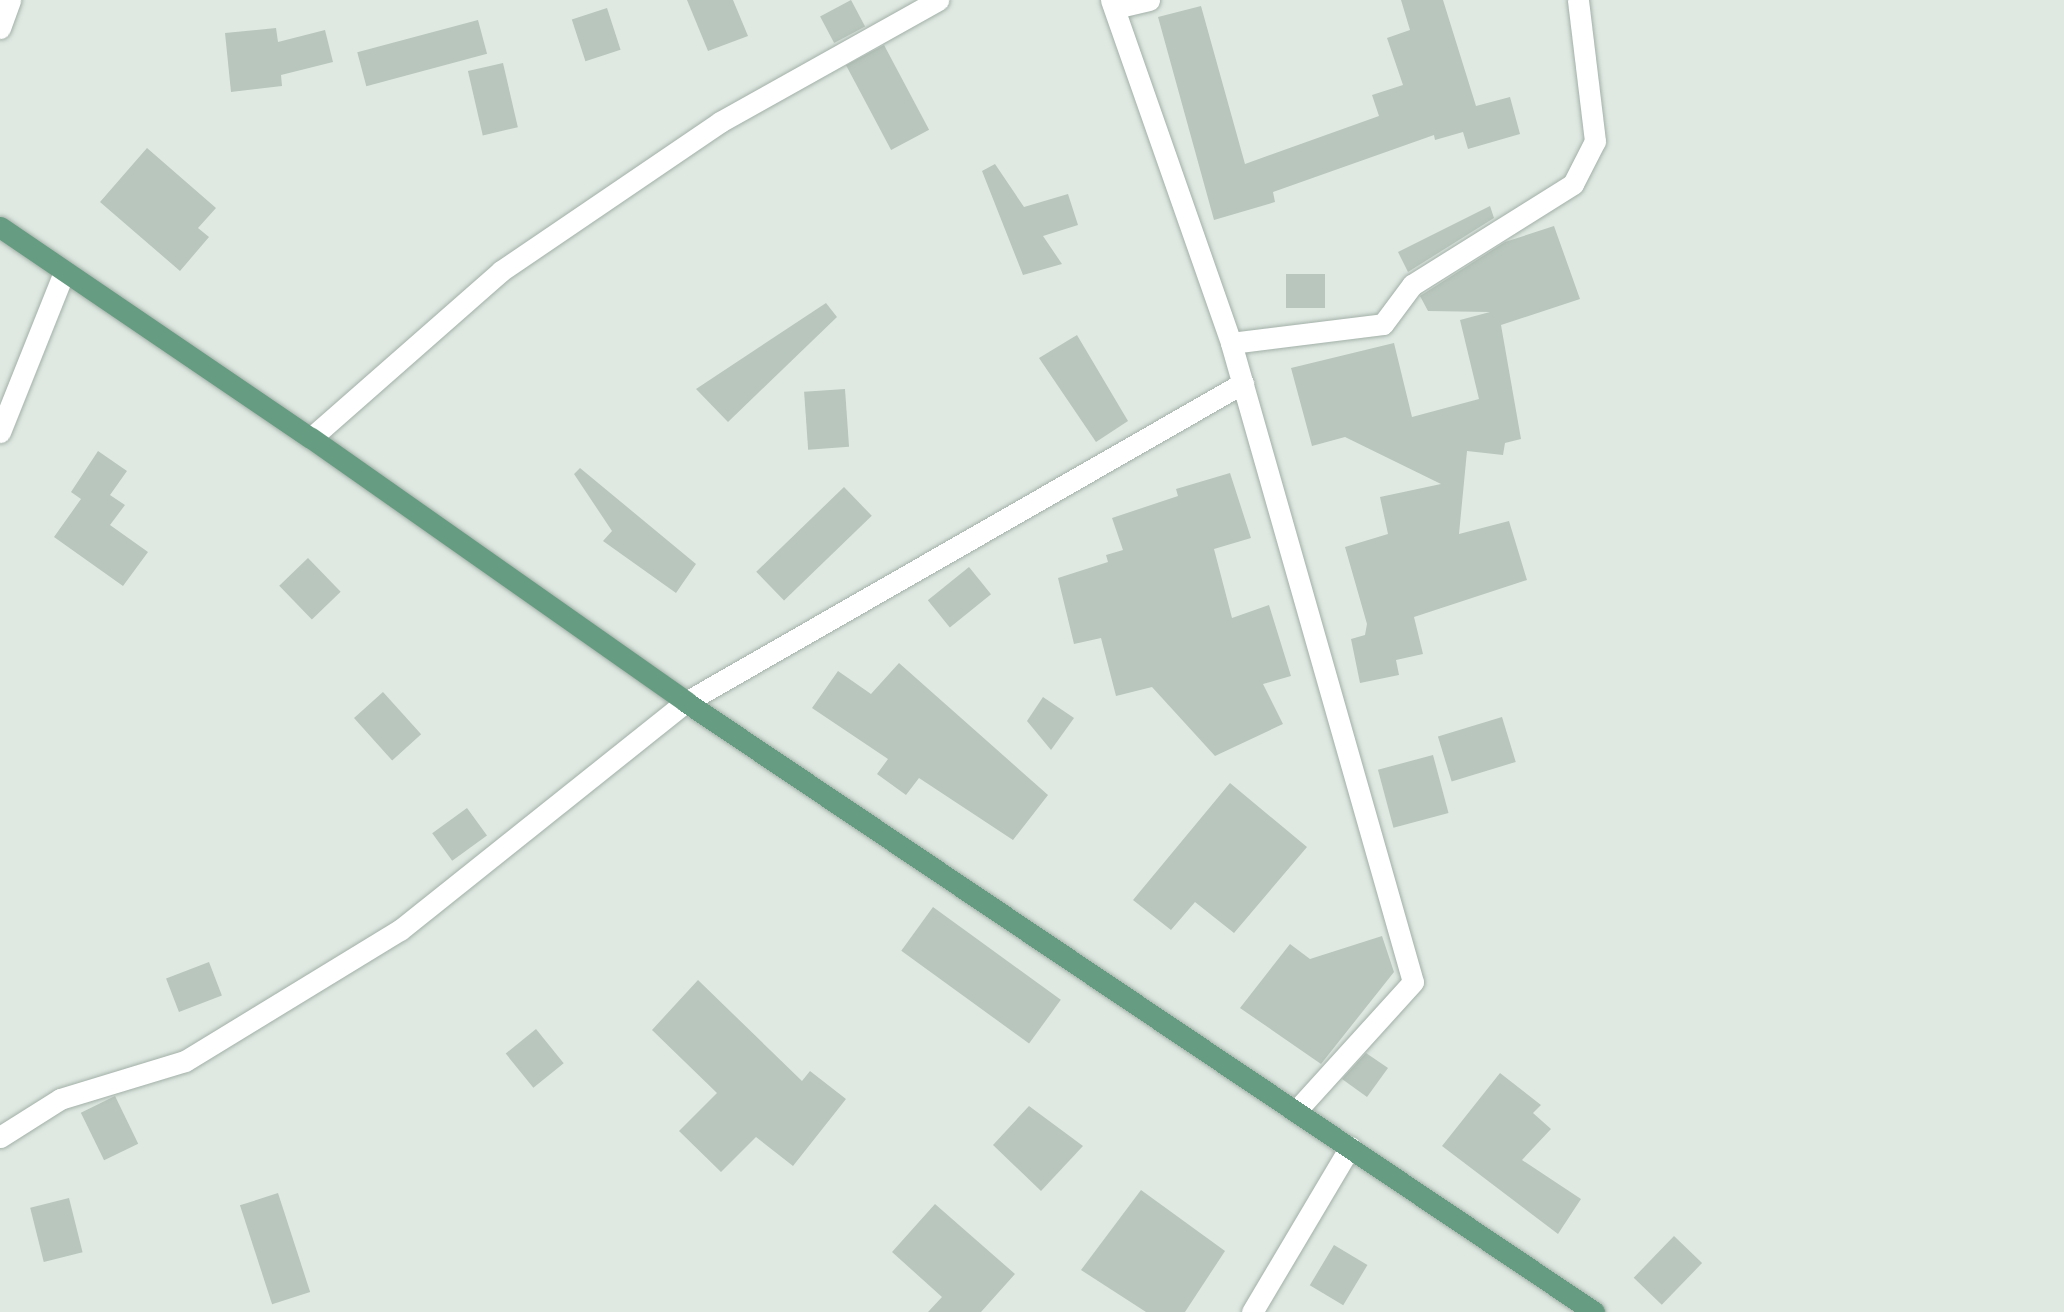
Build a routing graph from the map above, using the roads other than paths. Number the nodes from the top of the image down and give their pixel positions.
1 (10, 0) edge
2 (938, 0) edge
3 (1149, 0) edge
4 (1578, 0) edge
5 (1113, 4) edge
6 (0, 28) edge
7 (0, 228) edge
8 (64, 272) junction
9 (1231, 343) junction
10 (1243, 383) junction
11 (0, 432) edge
12 (311, 438) junction
13 (686, 702) junction
14 (1297, 1110) junction
15 (0, 1137) edge
16 (1350, 1147) junction
17 (1252, 1312) edge
18 (1594, 1312) edge

1 - 6 street
2 - 12 street
3 - 5 street
4 - 9 street
5 - 9 street
7 - 8 main road
8 - 11 street
8 - 12 main road
9 - 10 street
10 - 13 street
10 - 14 street
12 - 13 main road
13 - 14 main road
13 - 15 street
14 - 16 main road
16 - 17 street
16 - 18 main road

